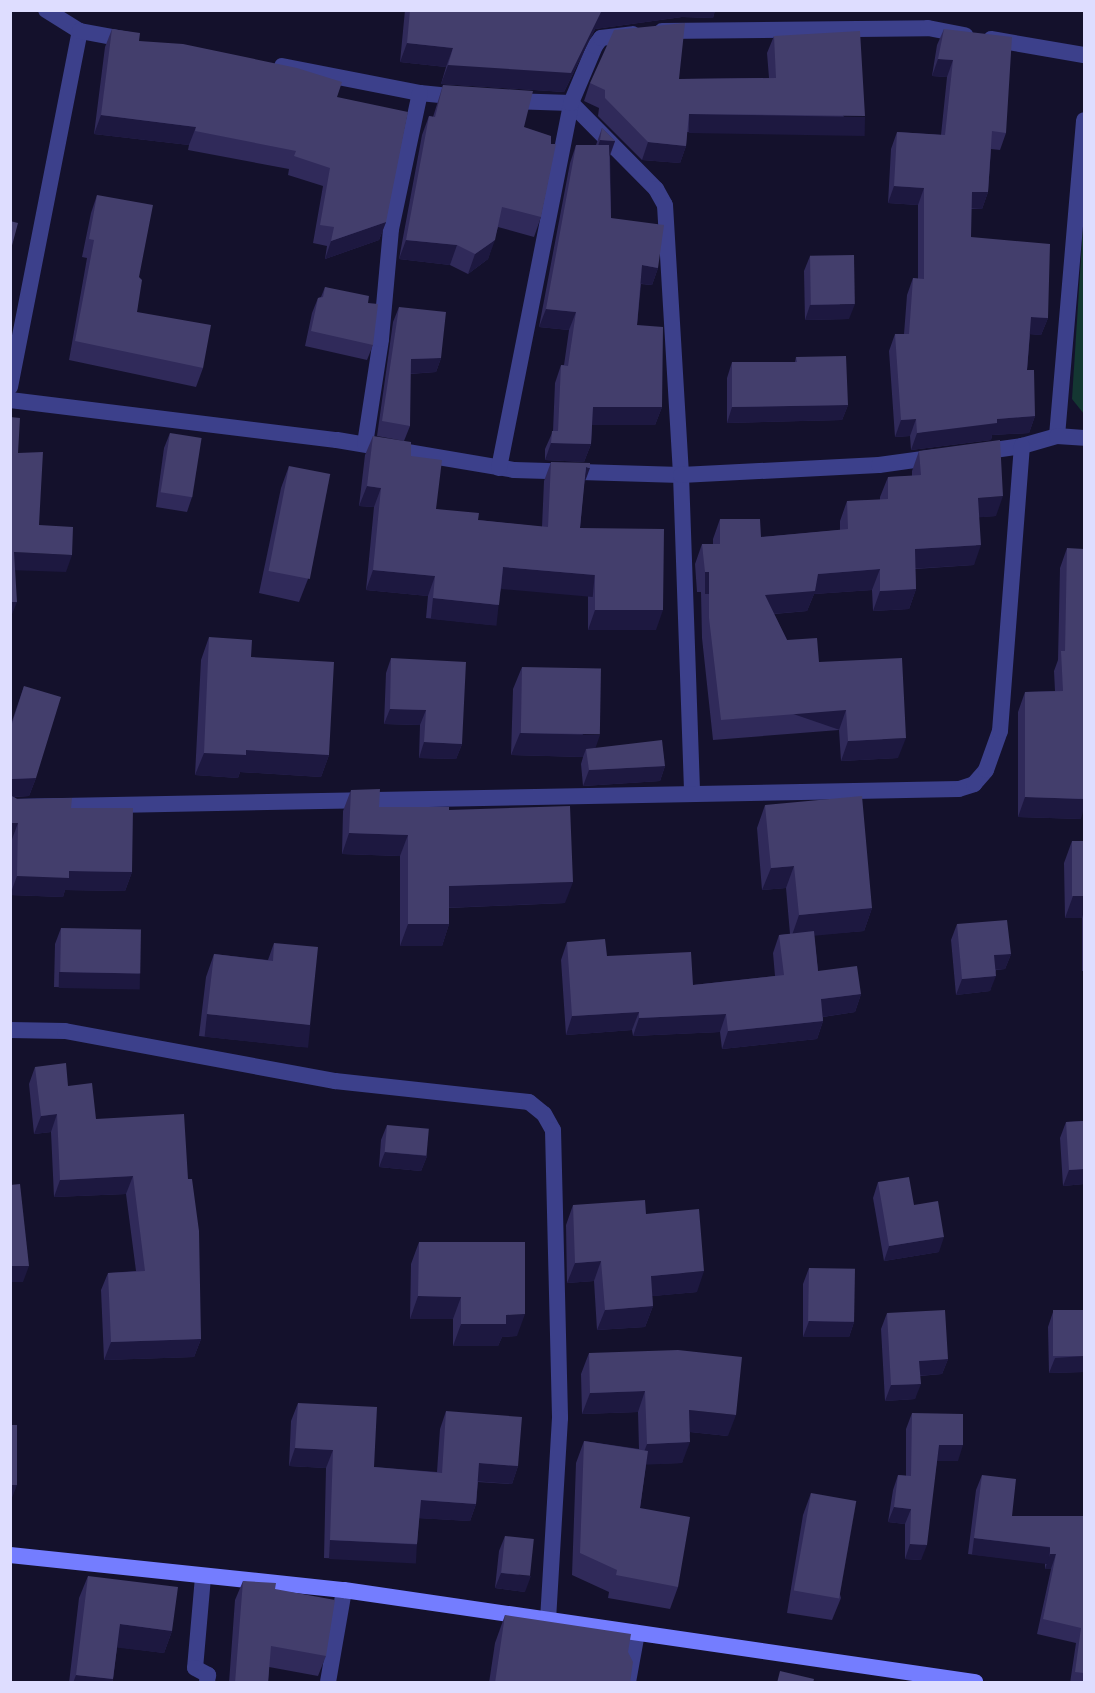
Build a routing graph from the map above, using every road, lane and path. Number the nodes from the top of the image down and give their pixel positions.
1 (46, 10) edge
2 (80, 31) junction
3 (150, 43) edge
4 (1084, 55) edge
5 (266, 63) edge
6 (420, 93) junction
7 (571, 103) junction
8 (1084, 120) edge
9 (10, 387) edge
10 (10, 400) edge
11 (1057, 436) junction
12 (1084, 438) edge
13 (365, 444) junction
14 (1022, 446) junction
15 (499, 468) junction
16 (681, 475) junction
17 (692, 794) junction
18 (10, 807) edge
19 (10, 1030) edge
20 (10, 1555) edge
21 (203, 1577) junction
22 (344, 1590) junction
23 (548, 1620) junction
24 (637, 1633) junction
25 (207, 1683) edge
26 (328, 1683) edge
27 (628, 1683) edge
28 (975, 1683) edge

1 - 2 street
2 - 3 street
2 - 9 street
4 - 7 street
5 - 6 street
6 - 7 street
6 - 13 street
7 - 15 street
7 - 16 street
8 - 11 street
10 - 13 street
11 - 12 street
11 - 14 street
13 - 15 street
14 - 16 street
14 - 17 street
15 - 16 street
16 - 17 street
17 - 18 street
19 - 23 street
20 - 21 main road
21 - 22 main road
21 - 25 street
22 - 23 main road
22 - 26 street
23 - 24 main road
24 - 27 street
24 - 28 main road

